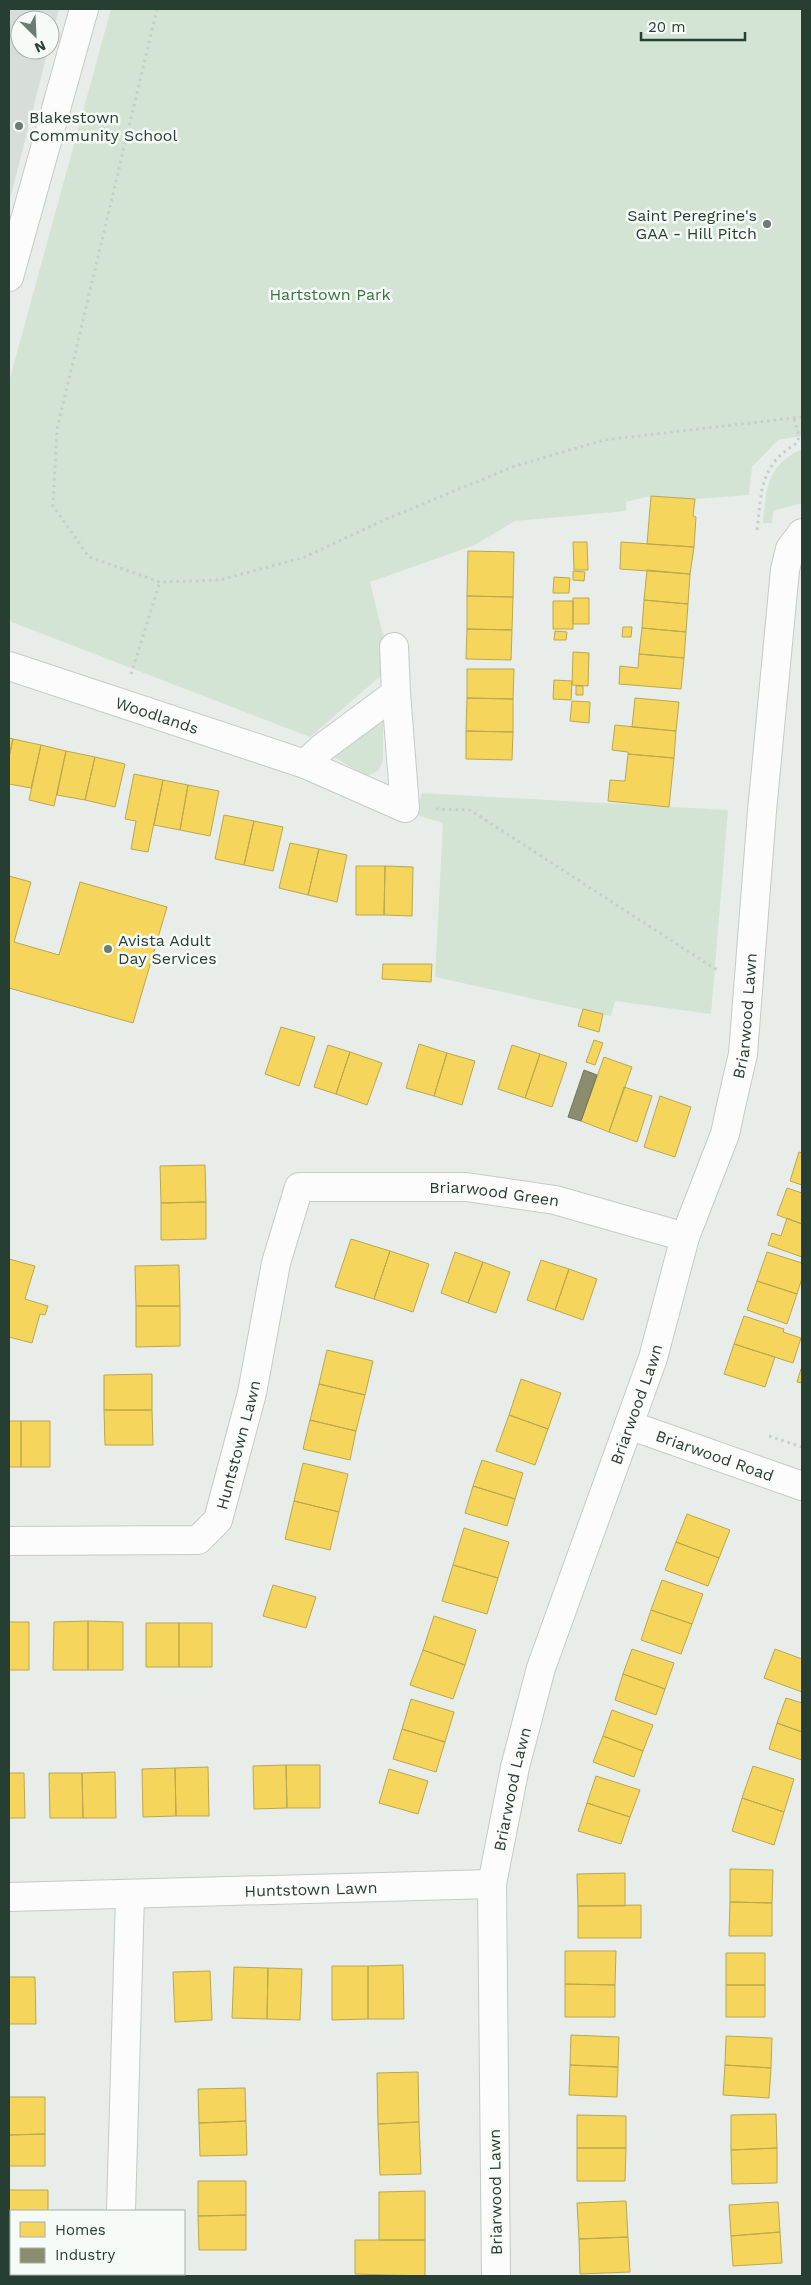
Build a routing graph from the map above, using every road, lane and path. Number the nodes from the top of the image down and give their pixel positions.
1 (84, 9) edge
2 (156, 9) edge
3 (9, 277) edge
4 (802, 417) edge
5 (794, 418) junction
6 (756, 530) dead end
7 (802, 533) edge
8 (160, 582) junction
9 (394, 647) dead end
10 (9, 666) edge
11 (396, 693) junction
12 (122, 703) junction
13 (305, 764) junction
14 (405, 808) junction
15 (748, 992) junction
16 (299, 1187) joint
17 (685, 1236) junction
18 (628, 1425) junction
19 (768, 1436) dead end
20 (802, 1447) edge
21 (802, 1486) edge
22 (9, 1541) edge
23 (492, 1884) junction
24 (130, 1895) junction
25 (9, 1896) edge
26 (121, 2210) edge
27 (496, 2276) edge

1 - 3 street
2 - 8 path
4 - 5 path
5 - 6 path
5 - 8 path
7 - 15 street, Briarwood Lawn
8 - 12 path
9 - 11 street
10 - 12 street, Woodlands
11 - 13 street
11 - 14 street
12 - 13 street, Woodlands
13 - 14 street, Woodlands
14 - 15 path
15 - 17 street, Briarwood Lawn
16 - 17 street, Briarwood Green
16 - 22 street, Huntstown Lawn
17 - 18 street, Briarwood Lawn
18 - 21 street, Briarwood Road
18 - 23 street, Briarwood Lawn
19 - 20 path
23 - 24 street, Huntstown Lawn
23 - 27 street, Briarwood Lawn
24 - 25 street, Huntstown Lawn
24 - 26 street

